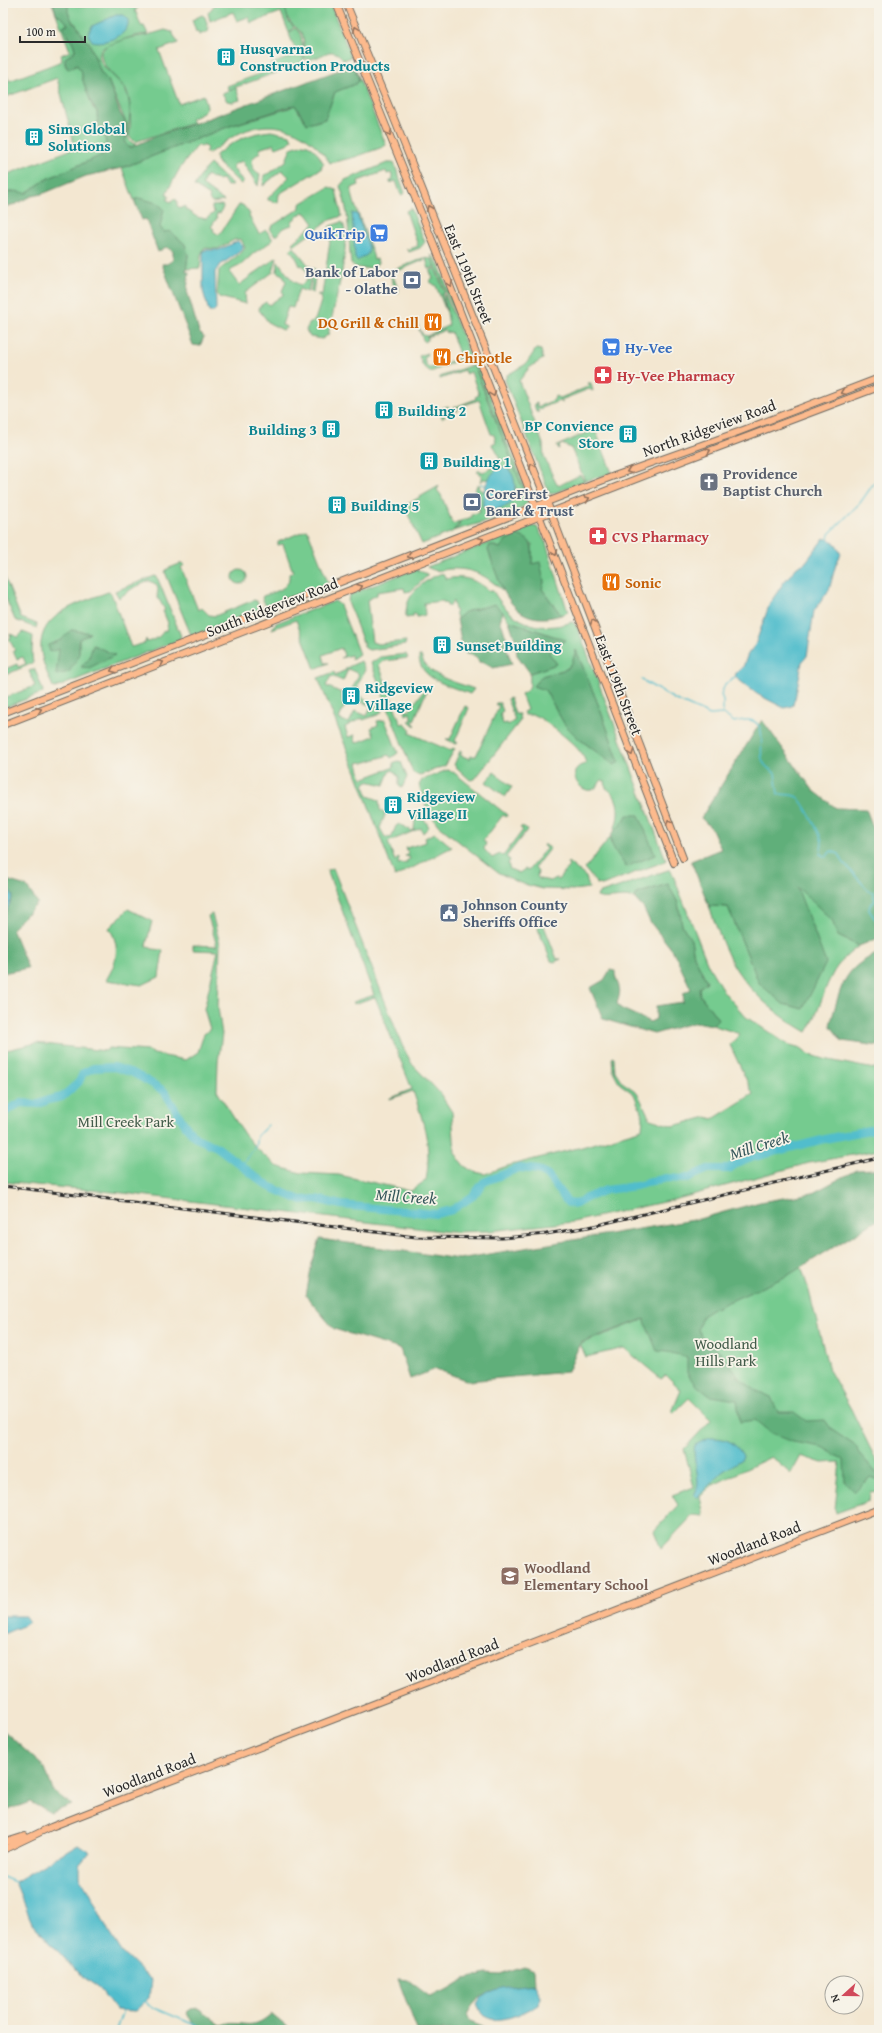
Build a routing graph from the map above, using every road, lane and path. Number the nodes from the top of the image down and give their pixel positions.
1 (336, 3) edge
2 (346, 3) edge
3 (879, 378) edge
4 (879, 387) edge
5 (547, 502) junction
6 (537, 506) junction
7 (551, 513) junction
8 (541, 517) junction
9 (3, 713) edge
10 (3, 725) edge
11 (684, 858) dead end
12 (674, 863) dead end
13 (879, 1509) edge
14 (34, 1834) junction
15 (3, 1843) edge
16 (3, 1850) edge

1 -> 6 main road, East 119th Street
5 -> 2 main road, East 119th Street
3 -> 5 main road, North Ridgeview Road
7 -> 4 main road, North Ridgeview Road
5 - 6 main road, South Ridgeview Road
5 - 7 main road, East 119th Street
6 - 8 main road, East 119th Street
6 -> 9 main road, South Ridgeview Road
7 - 8 main road, South Ridgeview Road
11 -> 7 main road, East 119th Street
10 -> 8 main road, South Ridgeview Road
8 -> 12 main road, East 119th Street
13 - 14 main road, Woodland Road
14 - 15 main road, Woodland Road
14 - 16 main road, Woodland Road

